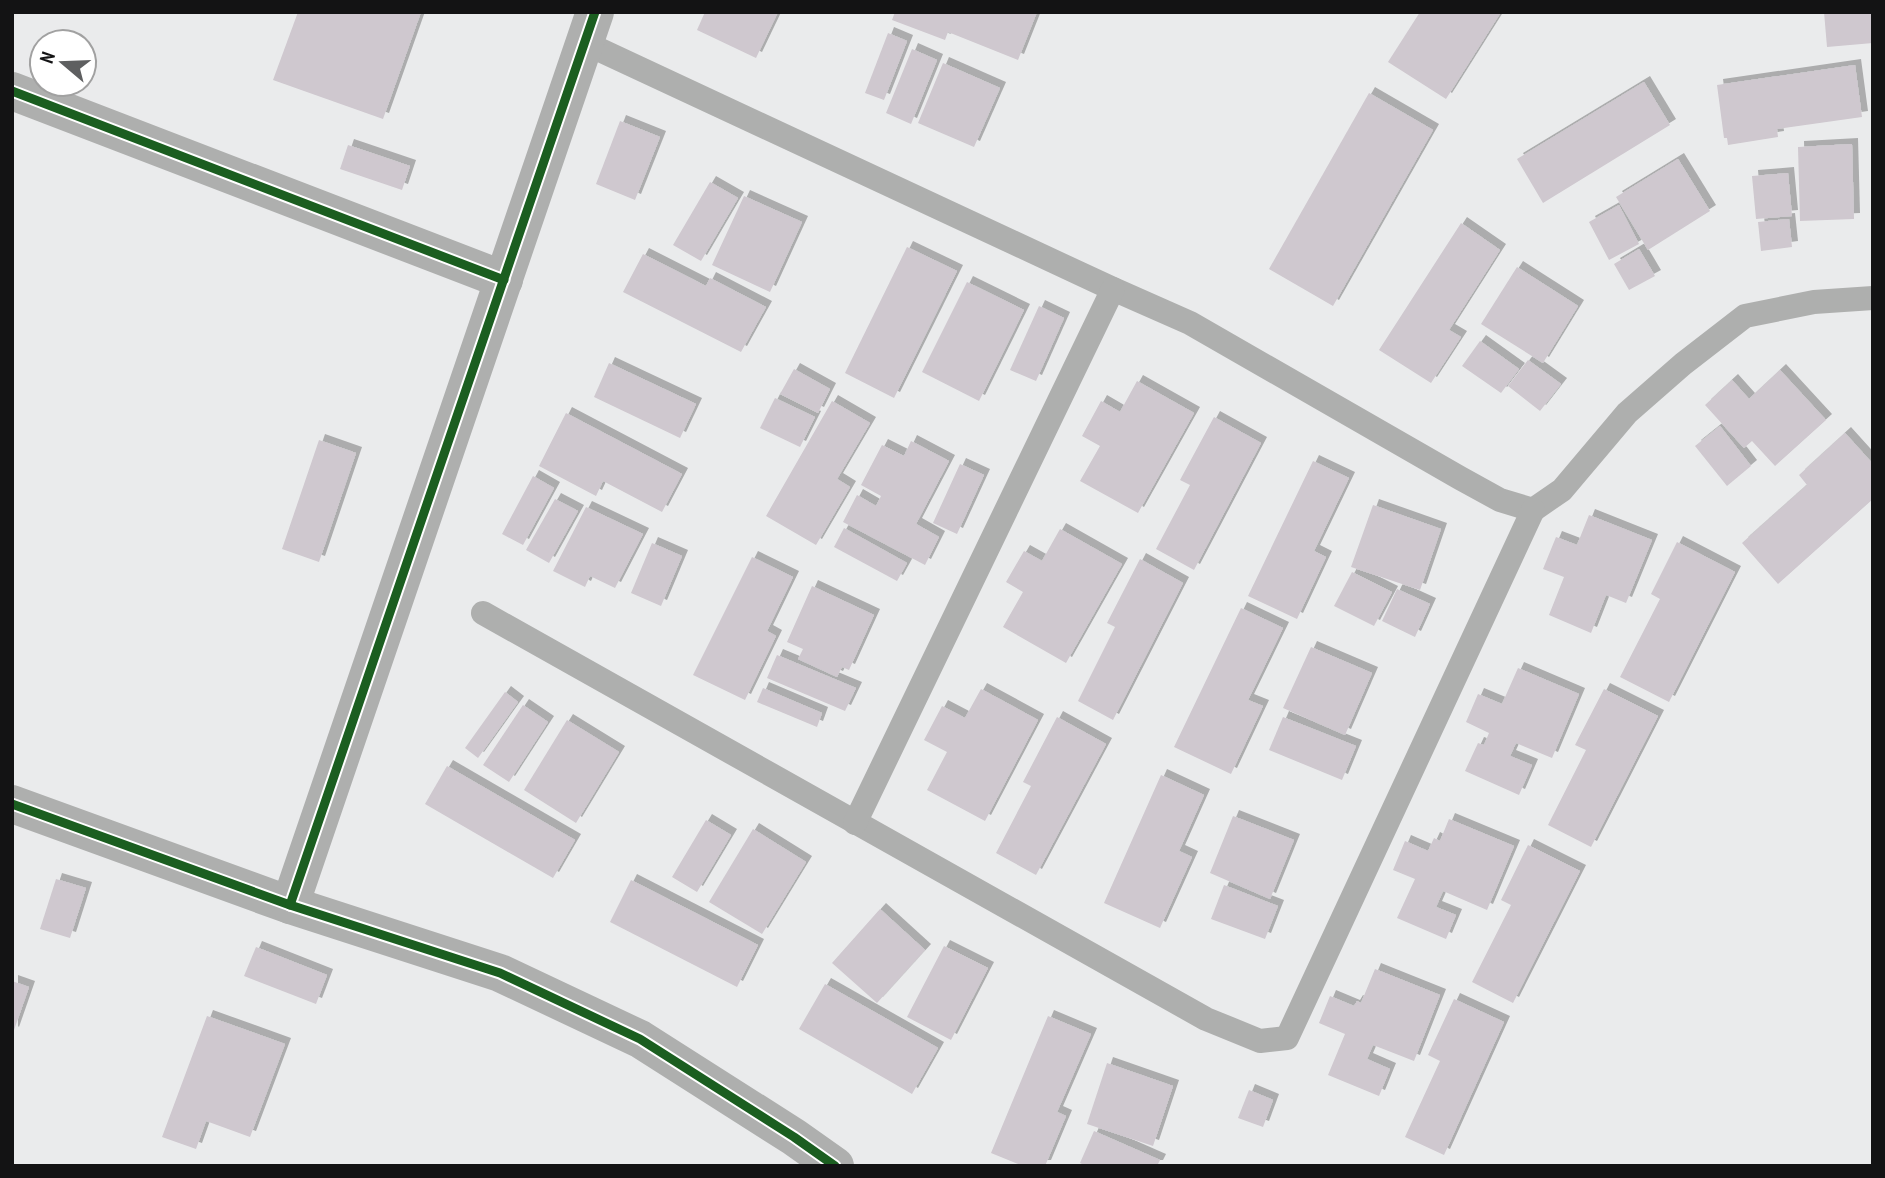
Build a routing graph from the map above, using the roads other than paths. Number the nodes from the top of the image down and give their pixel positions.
1 (590, 27) edge
2 (12, 91) edge
3 (504, 280) junction
4 (1112, 289) junction
5 (1873, 298) edge
6 (1533, 510) junction
7 (483, 613) dead end
8 (12, 804) edge
9 (855, 823) junction
10 (290, 905) junction
11 (835, 1166) edge

1 - 3 street
1 - 4 lane
2 - 3 street
3 - 10 street
4 - 6 lane
4 - 9 lane
5 - 6 lane
6 - 9 lane
7 - 9 lane
8 - 10 street
10 - 11 street

